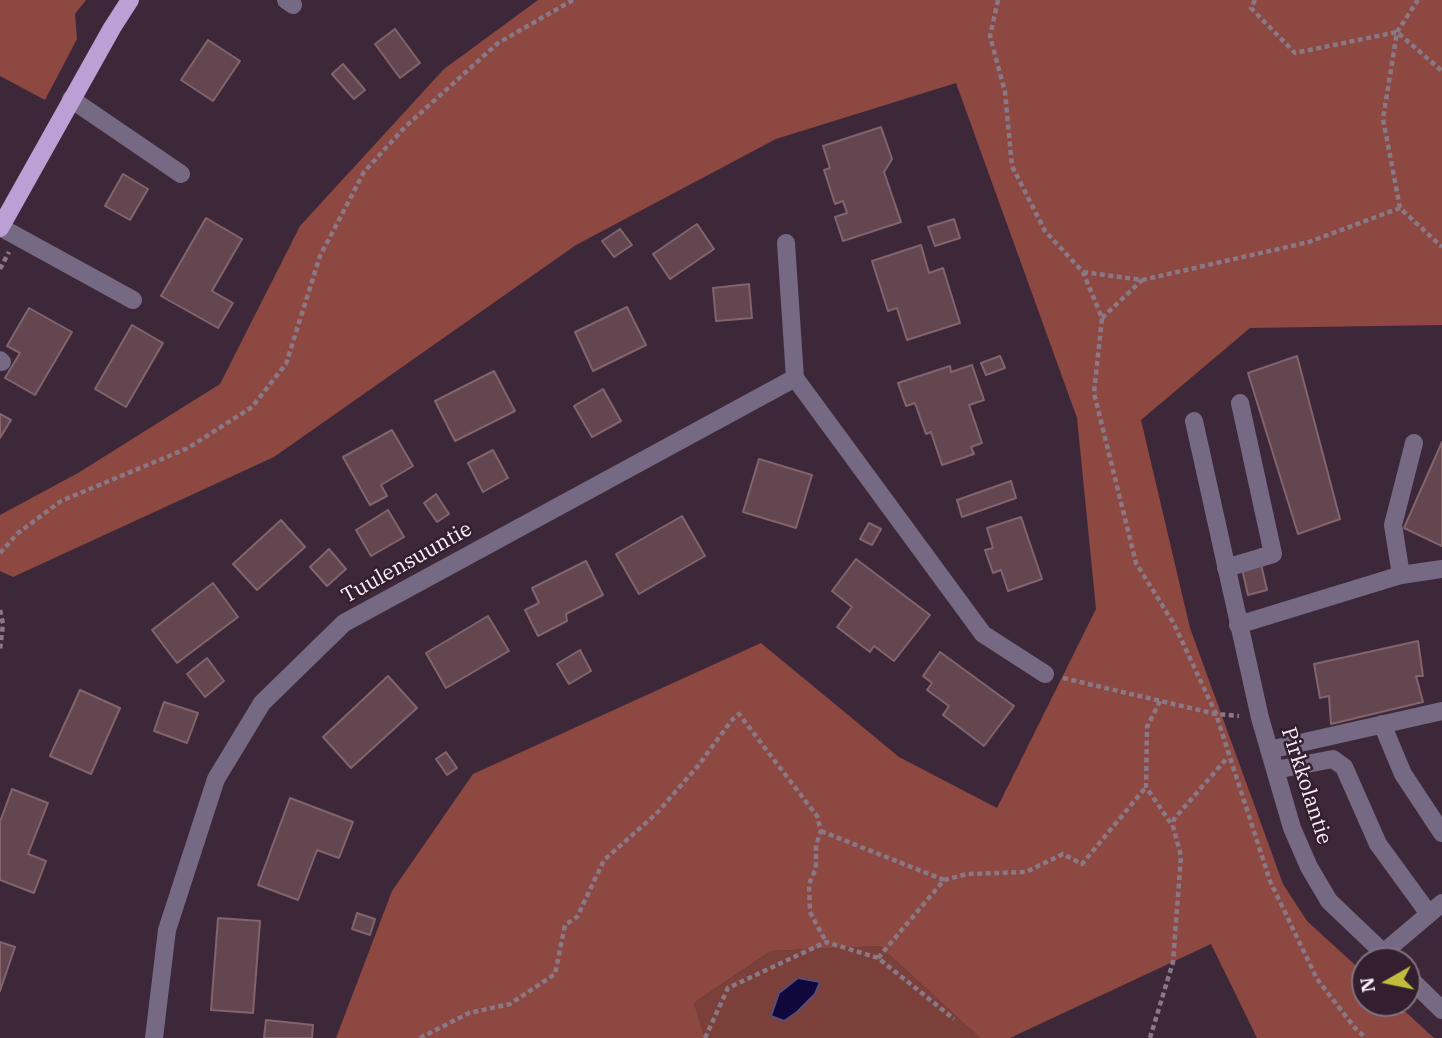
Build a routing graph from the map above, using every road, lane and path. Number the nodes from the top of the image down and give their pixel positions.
1 (130, 0) edge
2 (573, 0) edge
3 (998, 0) edge
4 (1255, 0) edge
5 (1418, 0) edge
6 (1397, 32) junction
7 (1442, 71) edge
8 (71, 99) junction
9 (181, 174) dead end
10 (1399, 208) junction
11 (0, 228) edge
12 (786, 243) dead end
13 (1442, 247) edge
14 (1083, 272) junction
15 (1143, 280) junction
16 (133, 300) dead end
17 (1102, 318) junction
18 (795, 378) junction
19 (1240, 403) dead end
20 (1195, 421) dead end
21 (1414, 443) dead end
22 (0, 553) edge
23 (1226, 568) junction
24 (1442, 569) edge
25 (1401, 575) junction
26 (0, 610) edge
27 (1239, 631) junction
28 (0, 650) edge
29 (1045, 674) joint
30 (1160, 701) junction
31 (1442, 711) edge
32 (1216, 714) junction
33 (1382, 724) junction
34 (1269, 750) junction
35 (1228, 756) junction
36 (1275, 770) junction
37 (1146, 787) junction
38 (1172, 826) junction
39 (821, 831) junction
40 (1442, 833) edge
41 (944, 880) junction
42 (1436, 908) edge
43 (826, 942) junction
44 (1377, 947) edge
45 (1397, 947) edge
46 (878, 958) junction
47 (1421, 990) edge
48 (1442, 1010) edge
49 (954, 1019) dead end
50 (154, 1038) edge
51 (420, 1038) edge
52 (705, 1038) edge
53 (1150, 1038) edge
54 (1366, 1038) edge

1 - 8 main road
2 - 22 path
3 - 14 path
4 - 6 path
5 - 6 path
6 - 7 path
6 - 10 path
8 - 9 street
8 - 11 main road
10 - 13 path
10 - 15 path
11 - 16 street
12 - 18 street
14 - 15 path
14 - 17 path
15 - 17 path
17 - 32 path
18 - 29 street
18 - 50 street, Tuulensuuntie
19 - 23 street
20 - 23 street, Pirkkolantie
21 - 25 street
23 - 27 street, Pirkkolantie
24 - 25 street
25 - 27 street
26 - 28 path
27 - 34 street, Pirkkolantie
29 - 30 path
30 - 32 path
30 - 37 path
31 - 33 street
32 - 35 path
33 - 34 street
33 - 40 street
34 - 36 street, Pirkkolantie
35 - 38 path
35 - 54 path
36 - 42 street
36 - 44 street, Pirkkolantie
37 - 38 path
37 - 41 path
38 - 53 path
39 - 41 path
39 - 43 path
39 - 51 path
41 - 46 path
42 - 45 street
43 - 46 path
43 - 52 path
46 - 49 path
47 - 48 street

